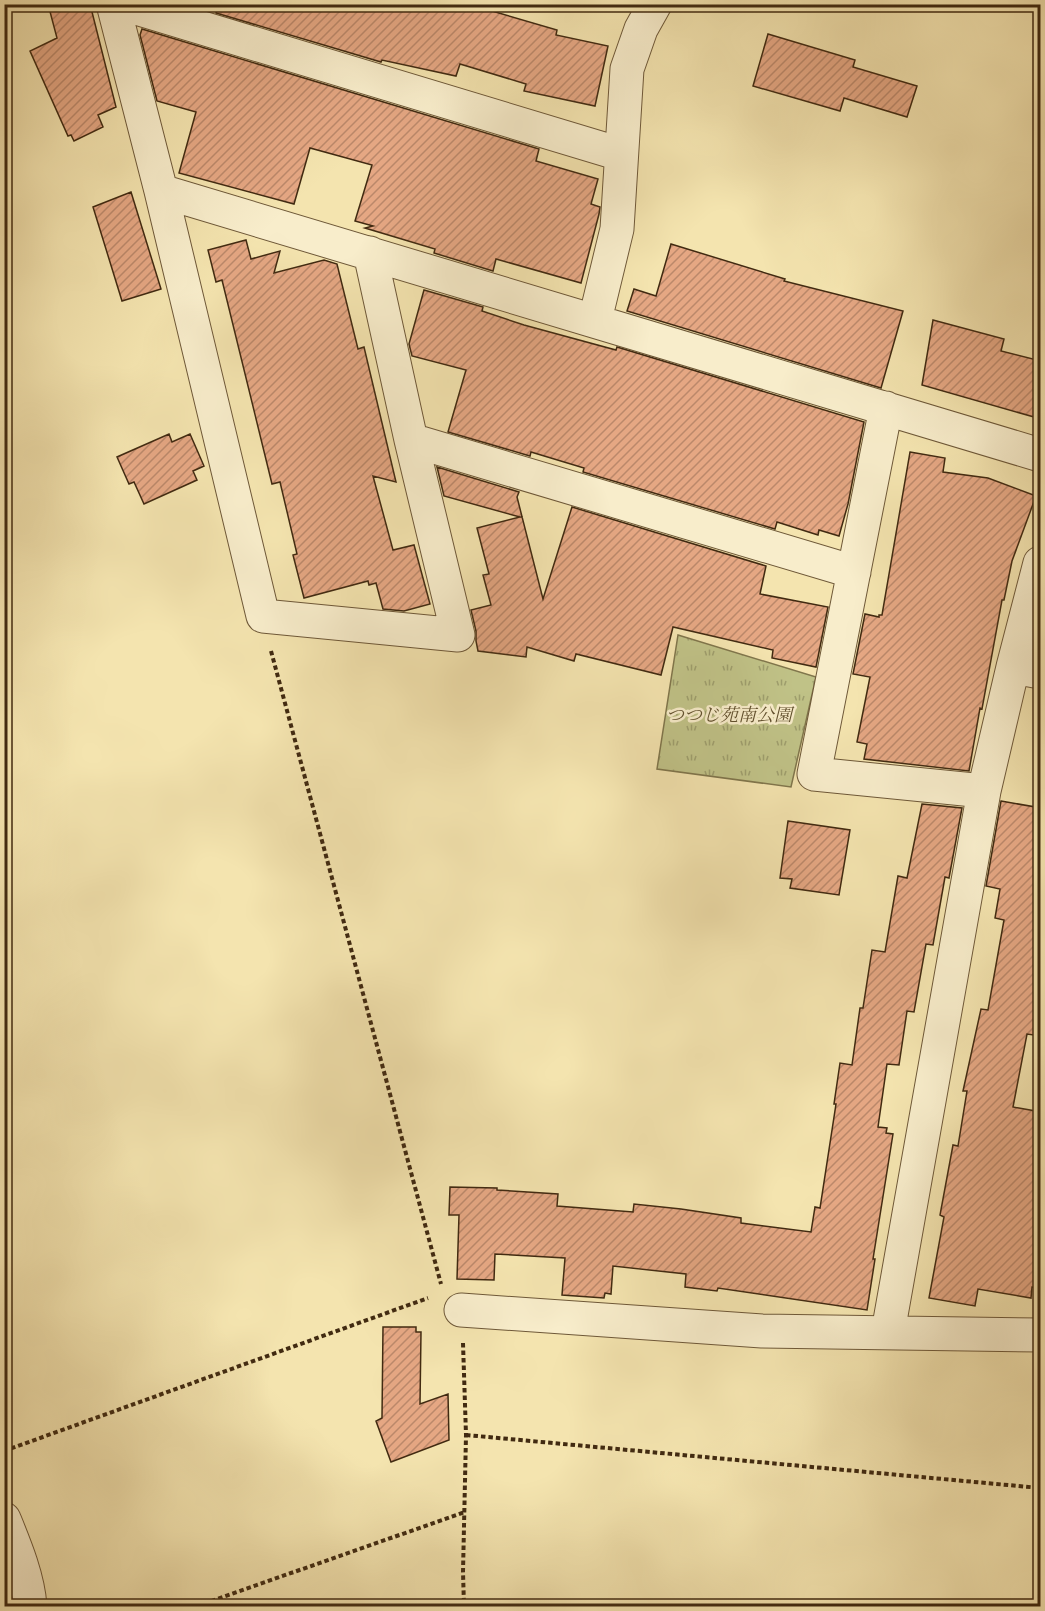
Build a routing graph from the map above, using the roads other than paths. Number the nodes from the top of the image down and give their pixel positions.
1 (113, 4) edge
2 (123, 4) edge
3 (655, 4) edge
4 (620, 154) junction
5 (161, 191) junction
6 (370, 253) junction
7 (595, 320) junction
8 (886, 408) junction
9 (411, 440) junction
10 (1041, 455) edge
11 (1041, 563) edge
12 (854, 572) junction
13 (1027, 669) edge
14 (984, 791) junction
15 (452, 1301) road end
16 (888, 1332) junction
17 (1041, 1335) edge
18 (4, 1519) edge
19 (30, 1606) edge

1 - 5 street
2 - 4 street
3 - 4 street
4 - 7 street
5 - 6 street
5 - 9 street
6 - 7 street
6 - 9 street
7 - 8 street
8 - 10 street
8 - 12 street
9 - 12 street
11 - 13 street
12 - 14 street
13 - 14 street
14 - 16 street
15 - 16 street
16 - 17 street
18 - 19 street

